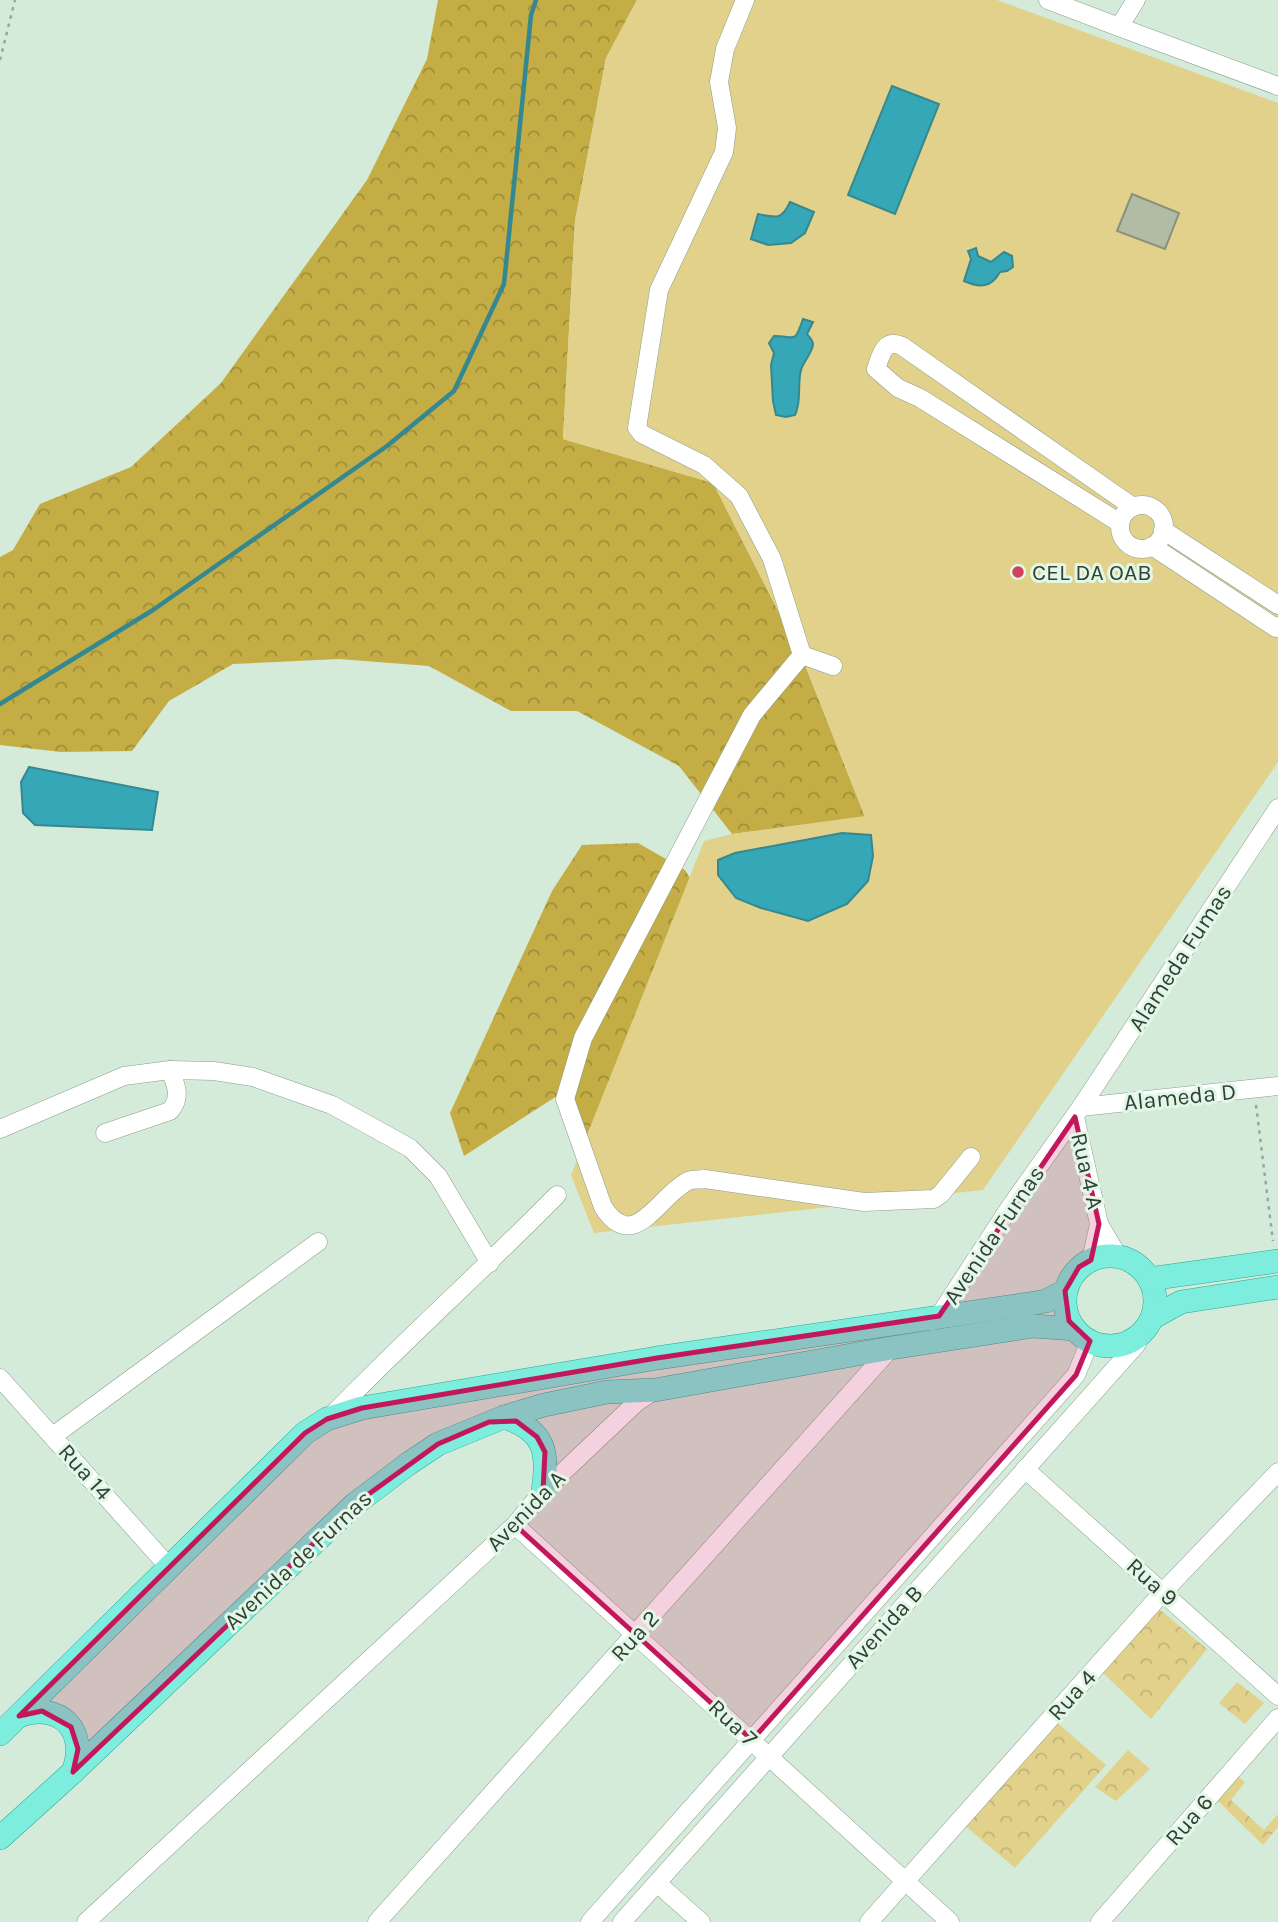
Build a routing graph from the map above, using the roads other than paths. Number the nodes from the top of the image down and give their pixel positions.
1 (745, 0) edge
2 (1048, 0) edge
3 (1136, 0) edge
4 (1119, 27) junction
5 (1278, 86) edge
6 (1133, 507) junction
7 (1120, 523) junction
8 (1163, 530) junction
9 (1152, 546) junction
10 (1278, 605) edge
11 (1277, 628) edge
12 (802, 655) junction
13 (833, 666) dead end
14 (1278, 808) edge
15 (170, 1070) junction
16 (1278, 1086) edge
17 (1078, 1112) junction
18 (0, 1129) edge
19 (105, 1133) dead end
20 (971, 1157) dead end
21 (557, 1195) dead end
22 (1099, 1224) junction
23 (318, 1242) dead end
24 (1276, 1254) edge
25 (1118, 1256) junction
26 (1091, 1260) junction
27 (490, 1263) junction
28 (1149, 1279) junction
29 (1278, 1287) edge
30 (1065, 1292) junction
31 (939, 1316) junction
32 (1147, 1325) junction
33 (1082, 1335) junction
34 (891, 1349) junction
35 (382, 1364) junction
36 (0, 1378) edge
37 (655, 1390) junction
38 (362, 1408) junction
39 (504, 1417) junction
40 (327, 1419) junction
41 (53, 1436) junction
42 (1025, 1468) junction
43 (1278, 1472) edge
44 (543, 1491) junction
45 (515, 1525) junction
46 (168, 1566) junction
47 (1163, 1592) junction
48 (636, 1635) junction
49 (1278, 1696) edge
50 (19, 1716) junction
51 (1278, 1718) edge
52 (0, 1734) edge
53 (752, 1741) junction
54 (768, 1756) junction
55 (73, 1772) junction
56 (0, 1838) edge
57 (905, 1881) junction
58 (657, 1883) junction
59 (86, 1922) edge
60 (377, 1922) edge
61 (590, 1922) edge
62 (622, 1922) edge
63 (701, 1922) edge
64 (869, 1922) edge
65 (950, 1922) edge
66 (1100, 1922) edge

1 - 12 street
2 - 4 street
3 - 4 street
4 - 5 street
6 - 7 street
6 - 7 street
6 - 8 street
7 - 9 street
8 - 9 street
8 - 10 street
9 - 11 street
12 - 13 street
12 - 20 street
14 - 17 street, Alameda Fumas
15 - 18 street
15 - 19 street
15 - 27 street
16 - 17 street, Alameda D
17 - 22 street, Rua 4 A
17 - 31 street, Avenida Furnas
21 - 27 street
22 - 25 street, Rua 4 A
22 - 26 street, Rua 4 A
23 - 41 street
24 - 28 main road
25 - 26 main road
25 - 28 main road
26 - 30 main road
27 - 35 street
28 - 32 main road
29 - 32 main road
30 - 31 main road
30 - 33 main road
31 - 34 street, Avenida Furnas
31 - 38 main road
32 - 33 main road
32 - 42 street, Avenida B
33 - 34 main road, Avenida A
33 - 53 street, Avenida B
34 - 37 main road, Avenida A
34 - 48 street, Rua 2
35 - 38 street
35 - 40 street
36 - 41 street, Rua 14
37 - 39 main road, Avenida de Furnas
37 - 44 street, Avenida A
38 - 40 main road
39 - 44 main road
39 - 55 main road, Avenida de Furnas
40 - 46 main road
41 - 46 street, Rua 14
42 - 47 street, Rua 9
42 - 54 street, Avenida B
43 - 47 street, Rua 4
44 - 45 street, Avenida A
45 - 48 street, Rua 7
45 - 59 street, Avenida A
46 - 50 main road
47 - 49 street, Rua 9
47 - 57 street, Rua 4
48 - 53 street, Rua 7
48 - 60 street, Rua 2
50 - 52 main road
50 - 55 main road
51 - 66 street, Rua 6
53 - 54 street, Rua 7
53 - 61 street, Avenida B
54 - 57 street, Rua 7
54 - 58 street, Avenida B
55 - 56 main road, Avenida de Furnas
57 - 64 street, Rua 4
57 - 65 street, Rua 7
58 - 62 street, Avenida B
58 - 63 street

